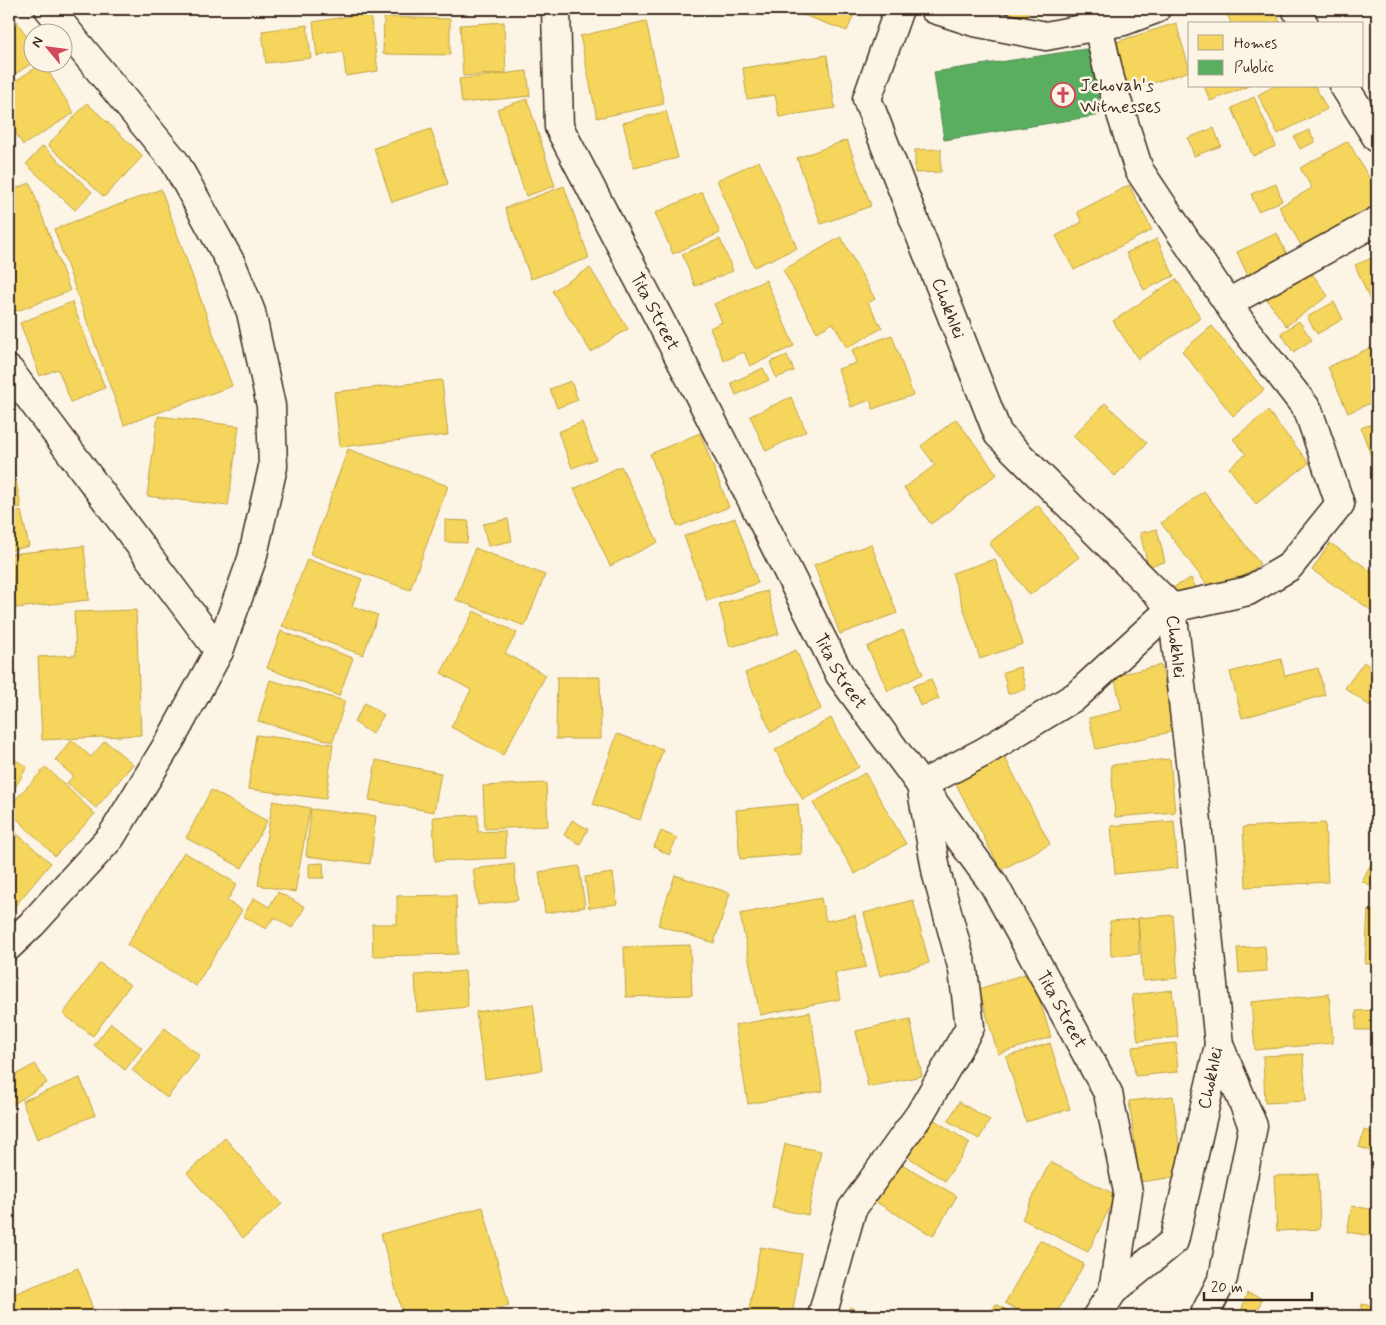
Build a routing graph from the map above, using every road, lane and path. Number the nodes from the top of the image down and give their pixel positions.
1 (49, 9) edge
2 (556, 9) edge
3 (899, 9) edge
4 (934, 9) edge
5 (1156, 9) edge
6 (1296, 9) edge
7 (1303, 22) edge
8 (1098, 26) junction
9 (1345, 88) edge
10 (1377, 138) edge
11 (1377, 221) edge
12 (1228, 303) junction
13 (9, 370) edge
14 (1172, 608) junction
15 (219, 651) junction
16 (921, 785) junction
17 (9, 946) edge
18 (1219, 1045) junction
19 (1113, 1291) junction
20 (822, 1316) edge
21 (1097, 1316) edge
22 (1204, 1316) edge

1 - 15 main road
2 - 16 main road, Tita Street
3 - 14 main road, Chokhlei
4 - 8 main road
5 - 8 main road
6 - 7 main road
8 - 12 main road
9 - 10 main road
11 - 12 main road
12 - 14 main road
13 - 15 main road
14 - 16 main road
14 - 18 main road, Chokhlei
15 - 17 main road
16 - 19 main road, Tita Street
16 - 20 main road
18 - 19 main road, Chokhlei
18 - 22 main road
19 - 21 main road, Tita Street

